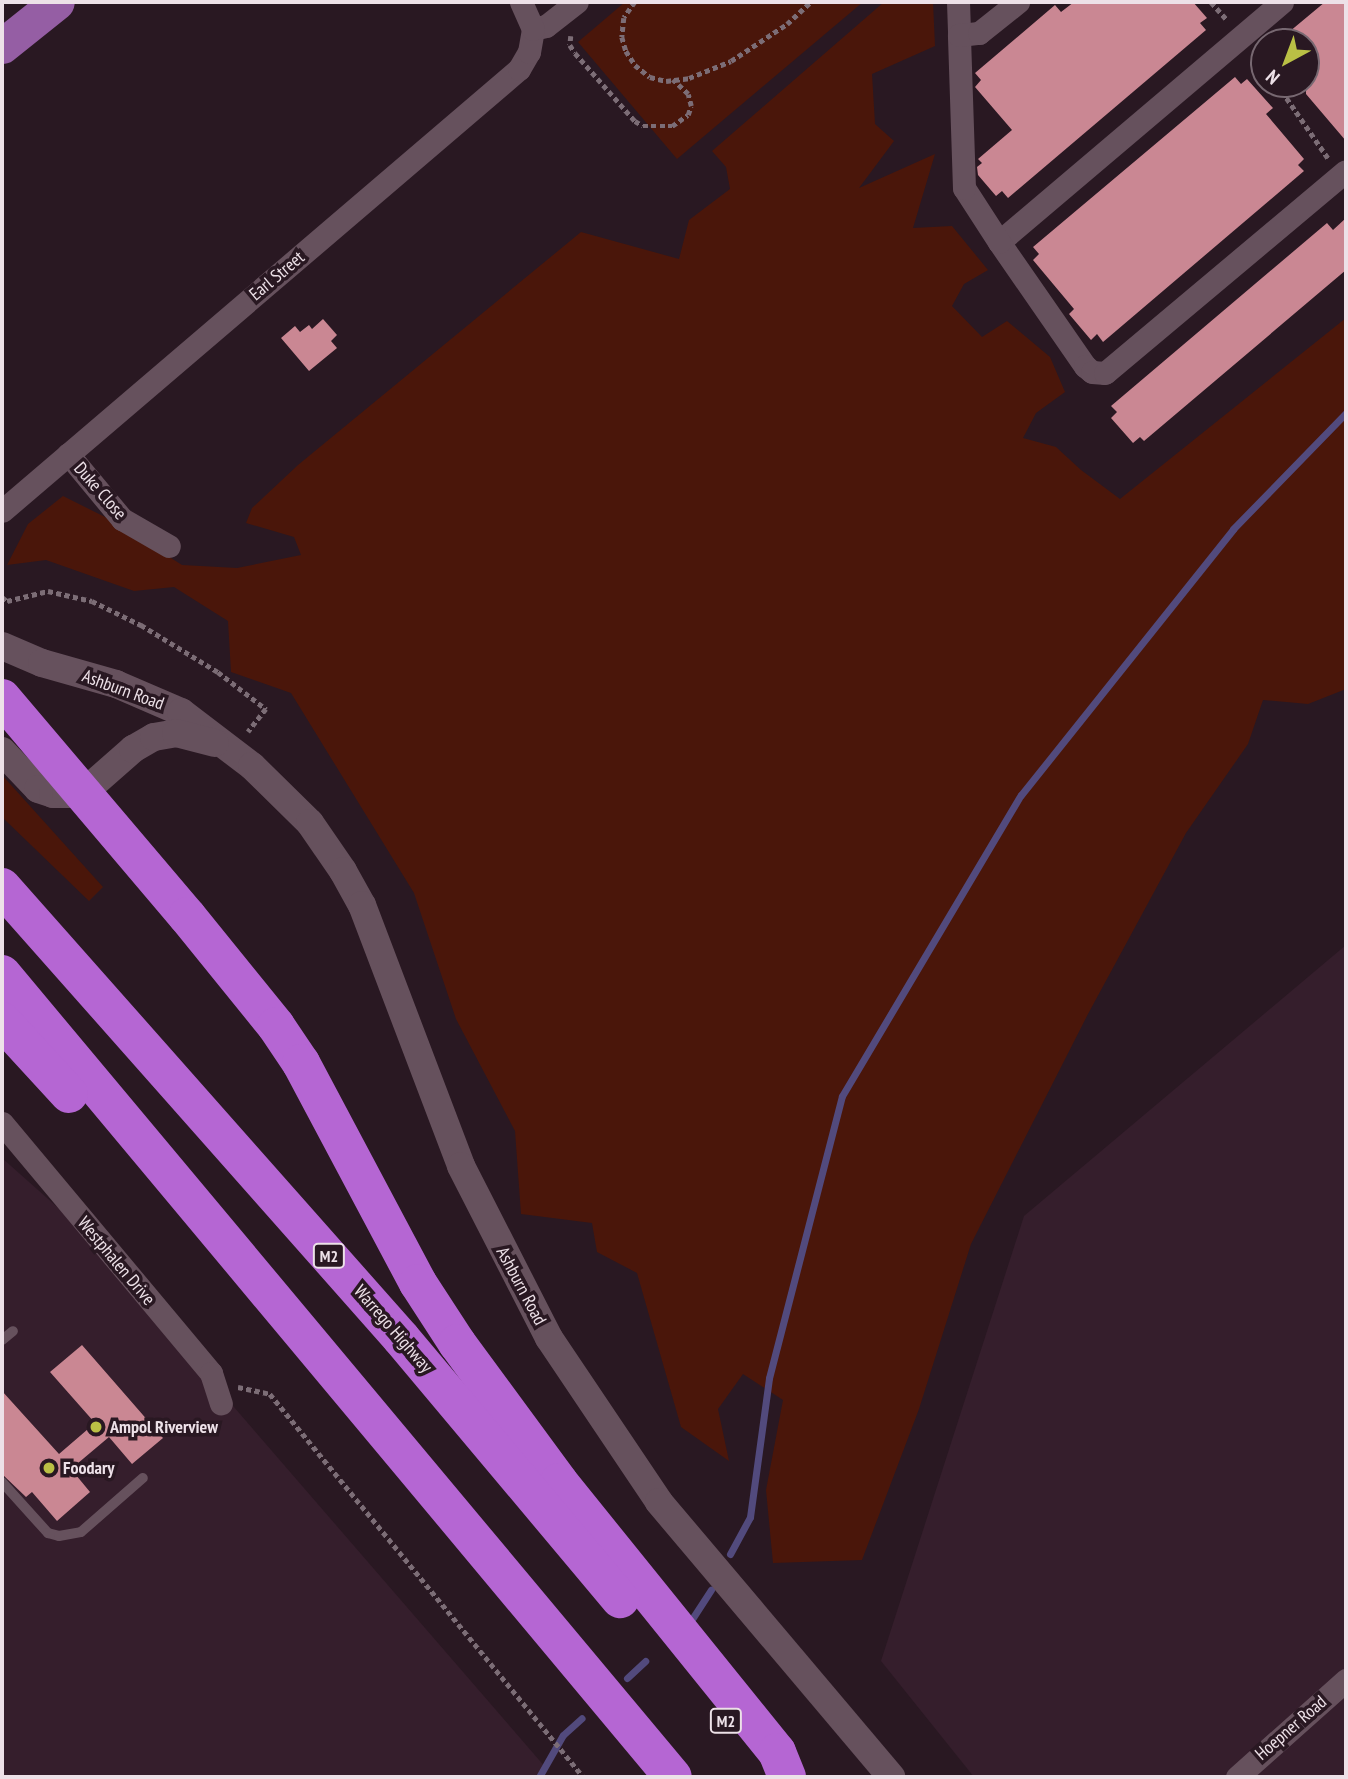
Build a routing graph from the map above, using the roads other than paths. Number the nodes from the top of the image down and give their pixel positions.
1 (57, 2) edge
2 (521, 2) edge
3 (577, 2) edge
4 (958, 2) edge
5 (1018, 2) edge
6 (1282, 2) edge
7 (533, 29) junction
8 (959, 35) junction
9 (2, 46) edge
10 (1344, 173) edge
11 (999, 242) junction
12 (68, 454) junction
13 (2, 511) edge
14 (169, 546) dead end
15 (2, 646) edge
16 (2, 698) edge
17 (2, 751) edge
18 (234, 751) junction
19 (83, 793) junction
20 (2, 887) edge
21 (2, 974) edge
22 (2, 1021) edge
23 (2, 1123) edge
24 (145, 1149) junction
25 (13, 1331) dead end
26 (2, 1340) edge
27 (219, 1393) road end
28 (143, 1478) dead end
29 (2, 1482) edge
30 (1346, 1681) edge
31 (673, 1777) edge
32 (775, 1777) edge
33 (787, 1777) edge
34 (891, 1777) edge
35 (1237, 1777) edge

1 - 9 main road
2 - 7 street
3 - 7 street
4 - 8 street
5 - 8 street
6 - 11 street
7 - 12 street, Earl Street
8 - 11 street
10 - 11 street
12 - 13 street, Earl Street
12 - 14 street, Duke Close
15 - 18 street, Ashburn Road
16 - 19 highway
17 - 19 street
18 - 19 street, Ashburn Road
18 - 34 street, Ashburn Road
19 - 33 highway
20 - 32 highway, Warrego Highway / M2
21 - 24 highway
22 - 24 highway
23 - 27 street, Westphalen Drive
24 - 31 highway
25 - 26 lane
28 - 29 lane
30 - 35 street, Hoepner Road

